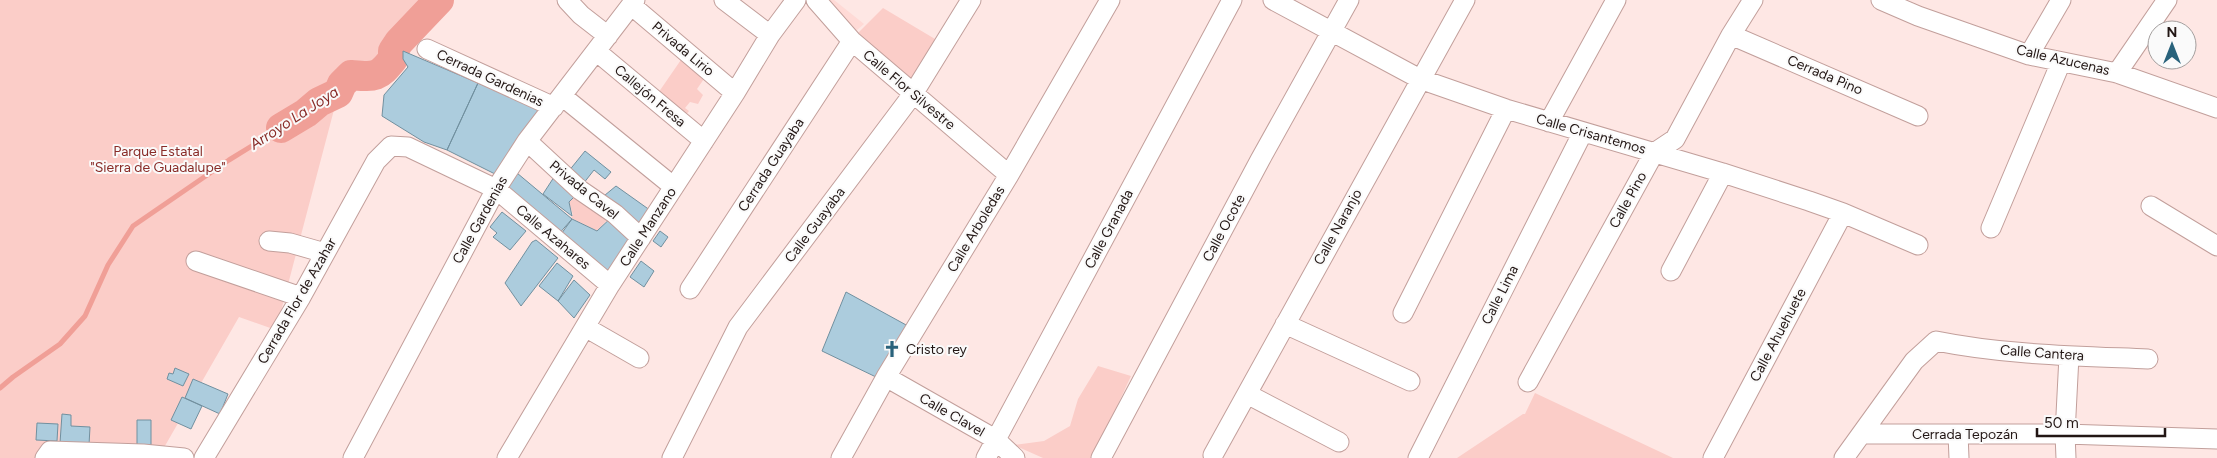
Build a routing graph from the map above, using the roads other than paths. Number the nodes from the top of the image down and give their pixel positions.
1 (567, 0) edge
2 (724, 0) edge
3 (796, 0) edge
4 (816, 0) edge
5 (971, 0) edge
6 (1110, 0) edge
7 (1232, 0) edge
8 (1274, 0) edge
9 (1349, 0) edge
10 (1465, 0) edge
11 (1616, 0) edge
12 (1753, 0) edge
13 (1881, 0) edge
14 (2061, 0) edge
15 (2166, 0) edge
16 (633, 3) edge
17 (1332, 31) junction
18 (1731, 35) junction
19 (770, 36) junction
20 (852, 41) junction
21 (602, 43) junction
22 (427, 49) dead end
23 (2029, 55) junction
24 (2061, 62) junction
25 (2118, 73) junction
26 (1420, 78) junction
27 (735, 93) junction
28 (913, 94) junction
29 (558, 102) junction
30 (2217, 108) edge
31 (1506, 109) junction
32 (1918, 116) dead end
33 (1549, 122) junction
34 (1583, 132) junction
35 (704, 140) junction
36 (527, 141) junction
37 (391, 146) joint
38 (1654, 153) junction
39 (1723, 173) junction
40 (1009, 175) junction
41 (674, 187) junction
42 (496, 189) junction
43 (2151, 206) dead end
44 (1843, 213) junction
45 (1991, 228) dead end
46 (641, 238) junction
47 (270, 241) dead end
48 (1918, 245) dead end
49 (2217, 246) edge
50 (325, 253) junction
51 (196, 260) dead end
52 (1671, 271) dead end
53 (610, 285) junction
54 (690, 289) dead end
55 (301, 297) junction
56 (1403, 313) dead end
57 (1285, 324) junction
58 (585, 327) junction
59 (2069, 356) junction
60 (640, 358) dead end
61 (2148, 359) dead end
62 (886, 378) junction
63 (1410, 381) dead end
64 (1528, 382) dead end
65 (1247, 394) junction
66 (1863, 434) junction
67 (1958, 434) junction
68 (2065, 434) junction
69 (2217, 439) edge
70 (995, 440) junction
71 (1339, 442) dead end
72 (1214, 455) dead end
73 (143, 456) edge
74 (45, 458) edge
75 (184, 458) edge
76 (204, 458) edge
77 (353, 458) edge
78 (507, 458) edge
79 (672, 458) edge
80 (840, 458) edge
81 (986, 458) edge
82 (1015, 458) edge
83 (1101, 458) edge
84 (1418, 458) edge
85 (1713, 458) edge
86 (1844, 458) edge
87 (1959, 458) edge
88 (2066, 458) edge

1 - 21 street
2 - 19 street
3 - 19 street, Calle Manzano
4 - 20 street, Calle Flor Silvestre
5 - 28 street, Calle Guayaba
6 - 40 street, Calle Arboledas
7 - 70 street, Calle Granada
8 - 17 street, Calle Crisantemos
9 - 17 street, Calle Ocote
10 - 26 street, Calle Naranjo
11 - 33 street
12 - 18 street, Calle Pino
13 - 23 street, Calle Azucenas
14 - 23 street
15 - 25 street
16 - 21 street, Calle Gardenias
16 - 27 street, Privada Lirio
17 - 26 street, Calle Crisantemos
17 - 83 street, Calle Ocote
18 - 32 street, Cerrada Pino
18 - 38 street, Calle Pino
19 - 27 street, Calle Manzano
20 - 28 street, Calle Flor Silvestre
20 - 54 street, Cerrada Guayaba
21 - 29 street, Calle Gardenias
21 - 35 street, Callejón Fresa
22 - 29 street, Cerrada Gardenias
23 - 24 street, Calle Azucenas
24 - 25 street, Calle Azucenas
24 - 45 street
25 - 30 street, Calle Azucenas
26 - 31 street, Calle Crisantemos
26 - 57 street, Calle Naranjo
27 - 35 street, Calle Manzano
28 - 40 street, Calle Flor Silvestre
28 - 79 street, Calle Guayaba
29 - 36 street, Calle Gardenias
29 - 41 street, Cerrada Gardenias
31 - 33 street, Calle Crisantemos
31 - 56 street
33 - 34 street, Calle Crisantemos
34 - 38 street, Calle Crisantemos
34 - 84 street, Calle Lima
35 - 41 street, Calle Manzano
36 - 42 street, Calle Gardenias
36 - 46 street, Privada Cavel
37 - 42 street, Calle Azahares
37 - 50 street, Cerrada Flor de Azahar
38 - 39 street, Calle Crisantemos
38 - 64 street, Calle Pino
39 - 44 street, Calle Crisantemos
39 - 52 street
40 - 62 street, Calle Arboledas
41 - 46 street, Calle Manzano
42 - 53 street, Calle Azahares
42 - 77 street, Calle Gardenias
43 - 49 street
44 - 48 street, Calle Crisantemos
44 - 85 street, Calle Ahuehuete
46 - 53 street, Calle Manzano
47 - 50 street
50 - 55 street, Cerrada Flor de Azahar
51 - 55 street
53 - 58 street, Calle Manzano
55 - 76 street, Cerrada Flor de Azahar
57 - 63 street
57 - 65 street, Calle Naranjo
58 - 60 street
58 - 78 street, Calle Manzano
59 - 61 street, Calle Cantera
59 - 66 street, Calle Cantera
59 - 68 street
62 - 70 street, Calle Clavel
62 - 80 street, Calle Arboledas
65 - 71 street
65 - 72 street, Calle Naranjo
66 - 67 street, Cerrada Tepozán
66 - 86 street
67 - 68 street, Cerrada Tepozán
67 - 87 street
68 - 69 street, Cerrada Tepozán
68 - 88 street
70 - 81 street, Calle Granada
70 - 82 street, Calle Clavel
73 - 74 street
73 - 75 street

